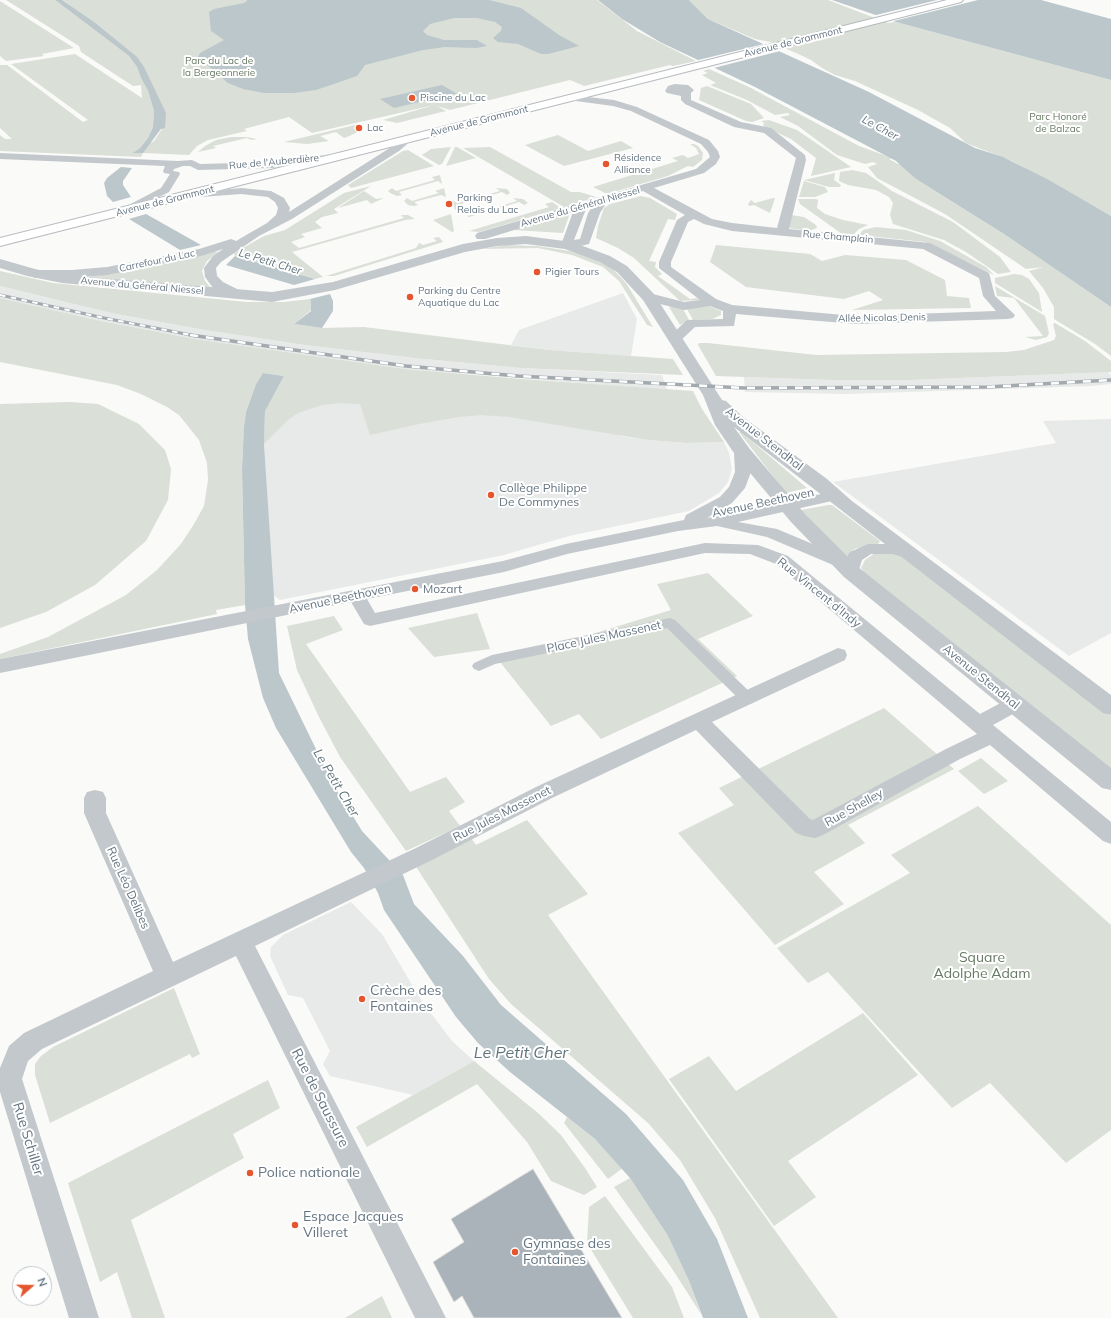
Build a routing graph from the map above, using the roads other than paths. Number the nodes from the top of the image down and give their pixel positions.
1 (958, 0) edge
2 (686, 93) dead end
3 (571, 98) junction
4 (407, 140) junction
5 (349, 154) junction
6 (0, 156) edge
7 (174, 170) junction
8 (645, 188) junction
9 (188, 195) junction
10 (603, 200) junction
11 (581, 206) junction
12 (127, 210) junction
13 (694, 215) junction
14 (269, 226) junction
15 (782, 232) junction
16 (254, 233) junction
17 (481, 236) junction
18 (567, 241) junction
19 (585, 241) junction
20 (0, 242) edge
21 (497, 242) joint
22 (0, 264) edge
23 (32, 273) junction
24 (238, 295) junction
25 (286, 296) junction
26 (649, 298) junction
27 (711, 302) junction
28 (730, 309) junction
29 (1008, 315) joint
30 (675, 338) junction
31 (711, 396) junction
32 (742, 452) junction
33 (831, 493) junction
34 (784, 503) junction
35 (703, 520) junction
36 (912, 556) junction
37 (845, 566) junction
38 (356, 595) junction
39 (838, 655) dead end
40 (0, 666) edge
41 (479, 666) dead end
42 (748, 699) junction
43 (1015, 704) junction
44 (1111, 707) edge
45 (699, 721) junction
46 (986, 730) junction
47 (1111, 781) edge
48 (94, 798) dead end
49 (1111, 835) edge
50 (241, 942) junction
51 (168, 976) junction
52 (84, 1318) edge
53 (431, 1318) edge

1 - 3 main road, Avenue de Grammont
2 - 15 street
3 - 4 main road, Avenue de Grammont
3 - 8 street, Avenue du Général Niessel
4 - 5 main road, Avenue de Grammont
4 - 14 street, Carrefour du Lac
5 - 7 street, Rue de l'Auberdière
5 - 9 main road, Avenue de Grammont
6 - 7 street
7 - 12 street
8 - 10 street, Avenue du Général Niessel
8 - 13 street, Rue Champlain
9 - 12 main road, Avenue de Grammont
9 - 14 street, Carrefour du Lac
10 - 11 street, Avenue du Général Niessel
10 - 19 street
11 - 17 street, Avenue du Général Niessel
11 - 18 street
12 - 20 main road, Avenue de Grammont
13 - 15 street, Rue Champlain
13 - 27 street, Allée Nicolas Denis
14 - 16 street, Carrefour du Lac
15 - 29 street, Rue Champlain
16 - 23 street, Carrefour du Lac
16 - 24 street, Carrefour du Lac
17 - 18 street, Avenue Stendhal
17 - 25 street, Avenue du Général Niessel
18 - 19 street, Avenue Stendhal
18 - 21 street, Avenue Stendhal
18 - 26 street, Avenue Stendhal
19 - 26 street, Avenue Stendhal
21 - 25 street, Avenue du Général Niessel
22 - 23 street, Avenue du Général Niessel
23 - 24 street, Avenue du Général Niessel
24 - 25 street, Avenue du Général Niessel
26 - 27 street, Allée Nicolas Denis
26 - 30 street, Avenue Stendhal
27 - 28 street, Allée Nicolas Denis
28 - 29 street, Allée Nicolas Denis
28 - 30 street
30 - 31 street, Avenue Stendhal
31 - 32 street, Avenue Stendhal
31 - 33 street, Avenue Stendhal
32 - 34 street, Avenue Stendhal
32 - 35 street, Avenue Beethoven
33 - 34 street, Avenue Beethoven
33 - 36 street, Avenue Stendhal
34 - 35 street, Avenue Beethoven
34 - 37 street, Avenue Stendhal
35 - 37 street, Avenue Beethoven
35 - 38 street, Avenue Beethoven
36 - 37 street, Avenue Stendhal
36 - 44 street, Avenue Stendhal
37 - 43 street, Avenue Stendhal
38 - 40 street, Avenue Beethoven
38 - 46 street, Rue Vincent d'Indy
39 - 42 street, Rue Jules Massenet
41 - 42 street, Place Jules Massenet
42 - 45 street, Rue Jules Massenet
43 - 46 street, Rue Shelley
43 - 47 street, Avenue Stendhal
45 - 46 street, Rue Shelley
45 - 50 street, Rue Jules Massenet
46 - 49 street, Rue Vincent d'Indy
48 - 51 street, Rue Léo Delibes
50 - 51 street, Rue Jules Massenet
50 - 53 street, Rue de Saussure
51 - 52 street, Rue Schiller

